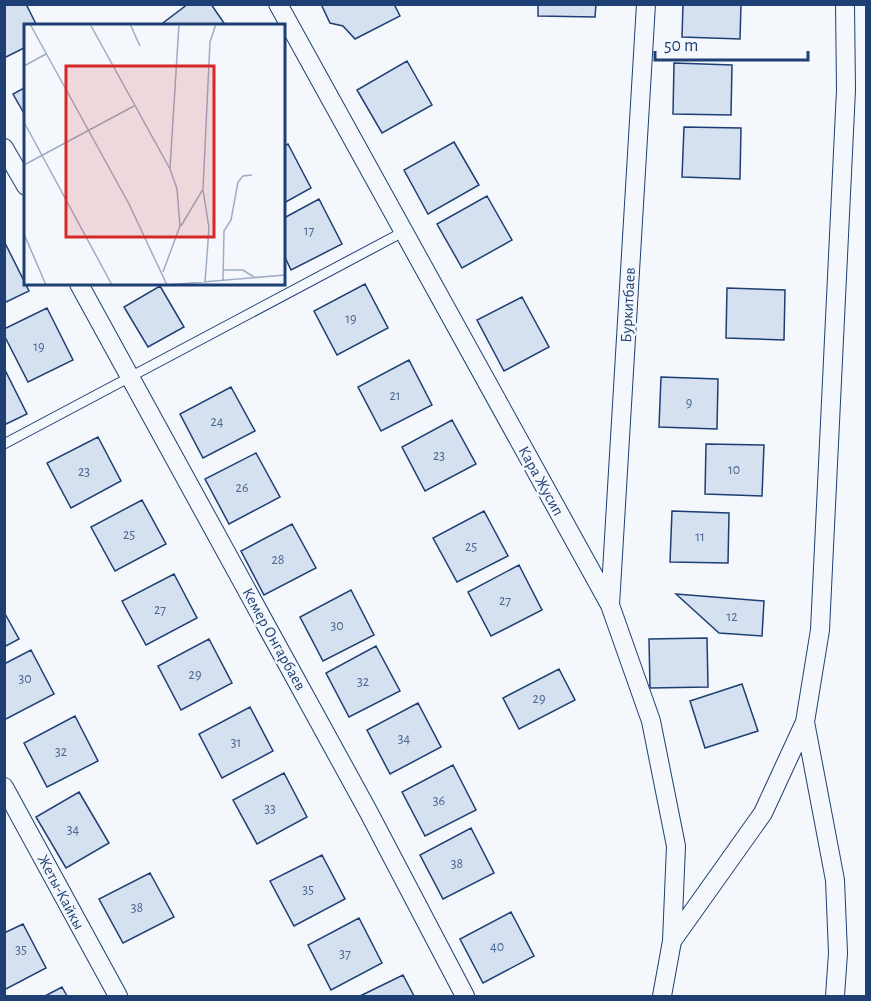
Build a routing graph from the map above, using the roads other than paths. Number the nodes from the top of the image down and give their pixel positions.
1 (278, 4) edge
2 (646, 4) edge
3 (845, 4) edge
4 (4, 148) edge
5 (24, 183) edge
6 (403, 232) junction
7 (80, 285) edge
8 (130, 377) junction
9 (4, 444) edge
10 (610, 605) junction
11 (805, 722) junction
12 (4, 787) edge
13 (672, 941) junction
14 (118, 996) edge
15 (465, 996) edge
16 (662, 996) edge
17 (835, 996) edge

1 - 6 street, Кара Жусип
2 - 10 street, Буркитбаев
3 - 11 street
4 - 5 street
6 - 8 lane
6 - 10 street, Кара Жусип
7 - 8 street, Кемер Онгарбаев
8 - 9 lane
8 - 15 street, Кемер Онгарбаев
10 - 13 street, Кара Жусип
11 - 13 street
11 - 17 street
12 - 14 street, Жеты-Кайкы
13 - 16 street, Кара Жусип

